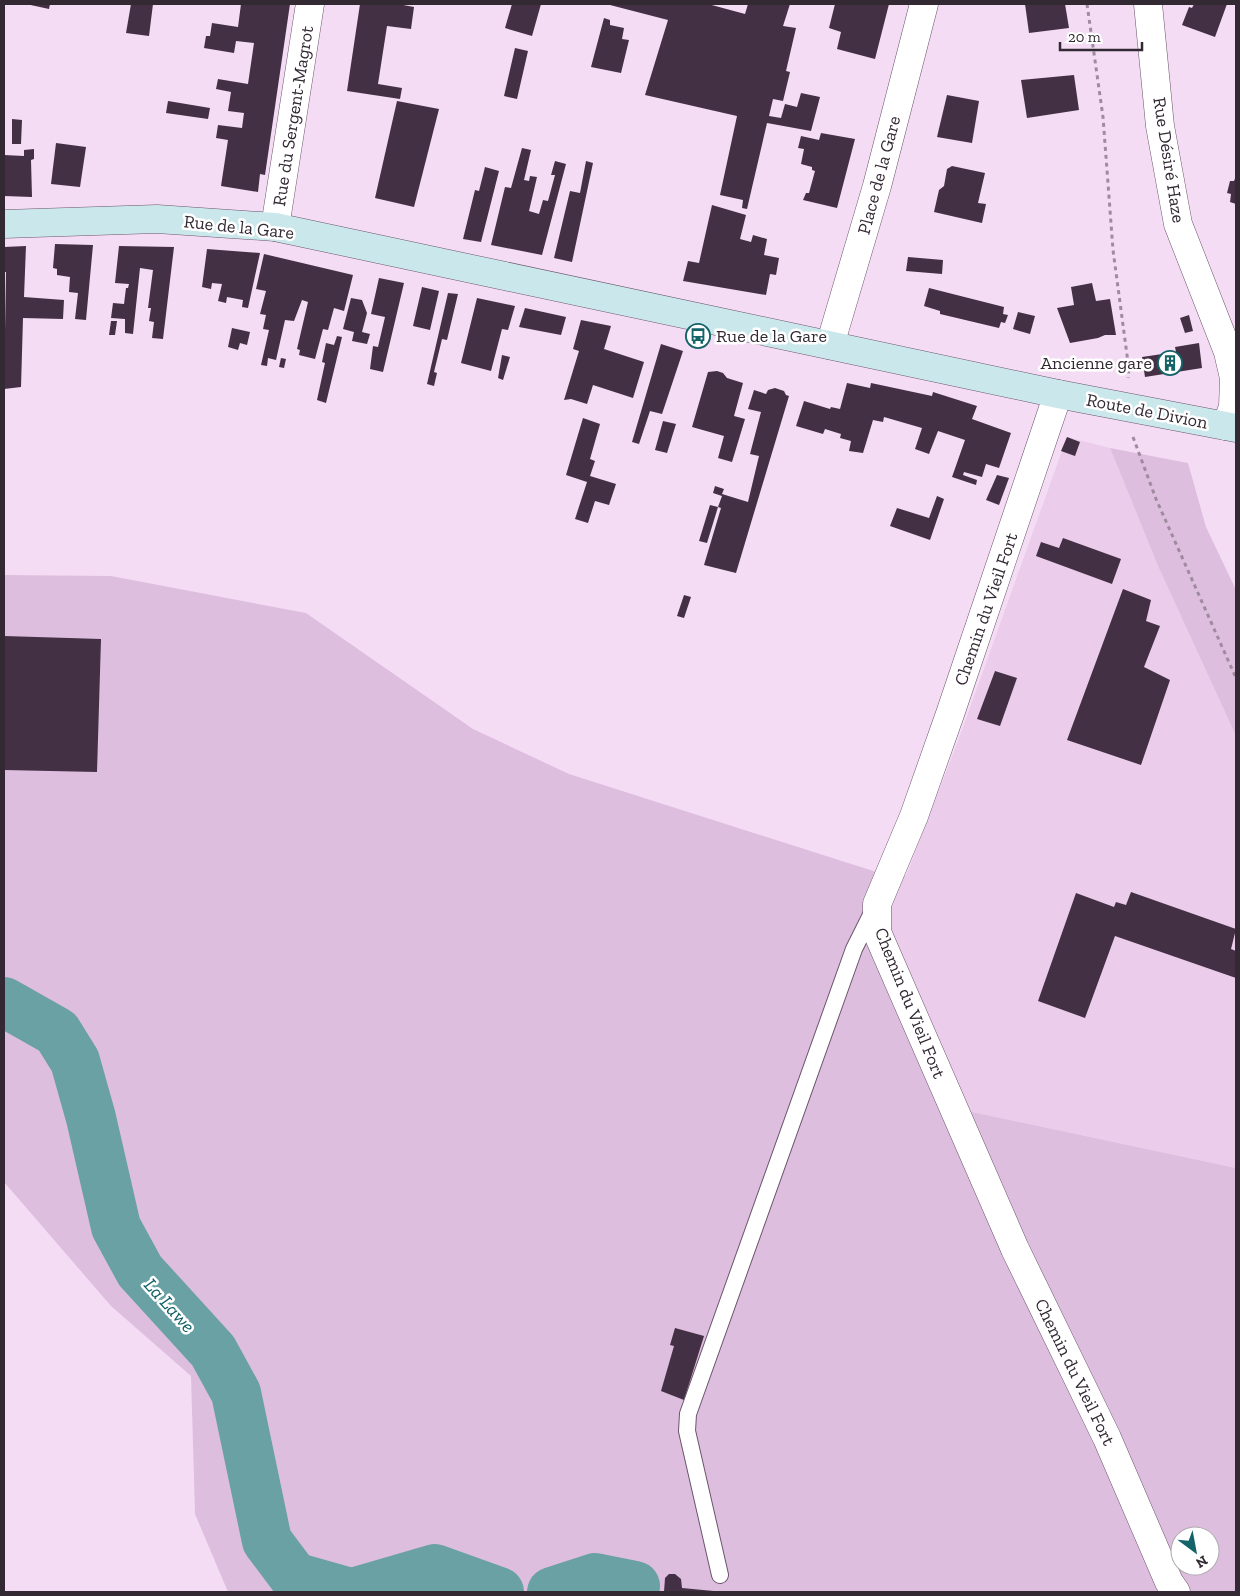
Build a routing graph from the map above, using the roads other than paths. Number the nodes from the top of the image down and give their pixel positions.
1 (310, 4) edge
2 (924, 4) edge
3 (1148, 4) edge
4 (4, 224) edge
5 (275, 227) junction
6 (830, 345) junction
7 (1058, 394) junction
8 (1231, 427) edge
9 (877, 904) junction
10 (720, 1574) dead end
11 (1176, 1592) edge

1 - 5 street, Rue du Sergent-Magrot
2 - 6 street, Place de la Gare
3 - 8 street, Rue Désiré Haze
4 - 5 main road, Rue de la Gare
5 - 6 main road, Rue de la Gare
6 - 7 main road, Rue de la Gare
7 - 8 main road, Route de Divion
7 - 9 street, Chemin du Vieil Fort
9 - 10 lane
9 - 11 street, Chemin du Vieil Fort

